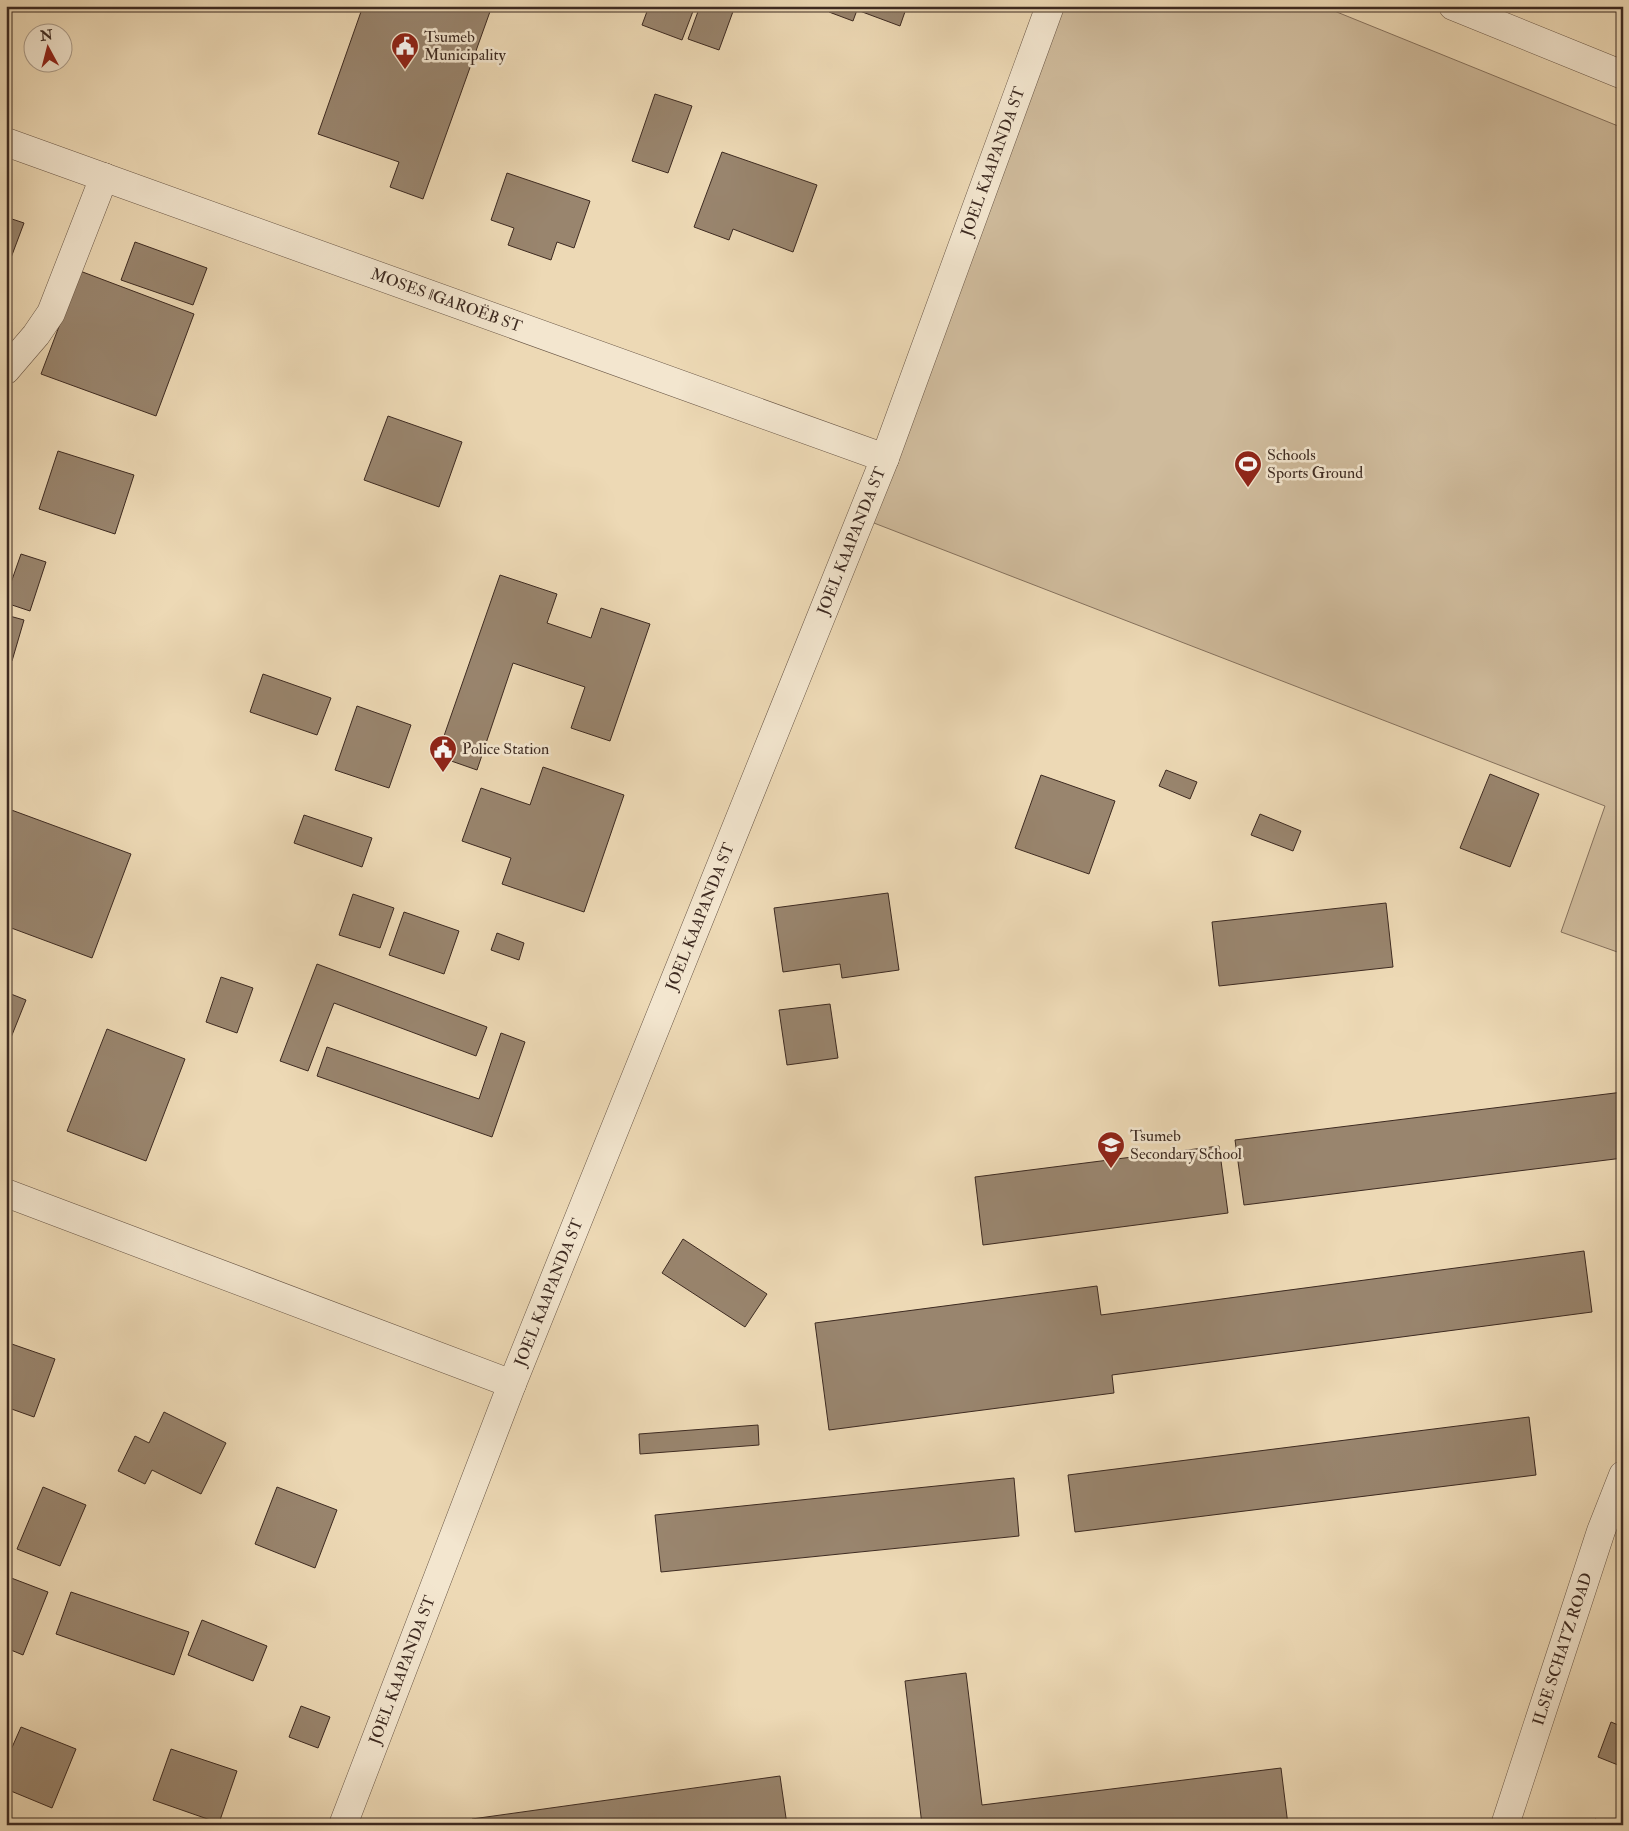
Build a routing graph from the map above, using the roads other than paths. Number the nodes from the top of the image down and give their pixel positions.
1 (1050, 6) edge
2 (1453, 6) edge
3 (1623, 75) edge
4 (6, 142) edge
5 (104, 177) junction
6 (6, 370) edge
7 (886, 458) junction
8 (6, 1193) edge
9 (512, 1384) junction
10 (1623, 1475) edge
11 (342, 1825) edge
12 (1505, 1825) edge

1 - 7 street, JOEL KAAPANDA ST
2 - 3 street
4 - 5 street, MOSES ǁGAROËB ST
5 - 6 street
5 - 7 street, MOSES ǁGAROËB ST
7 - 9 street, JOEL KAAPANDA ST
8 - 9 street
9 - 11 street, JOEL KAAPANDA ST
10 - 12 street, ILSE SCHATZ ROAD

